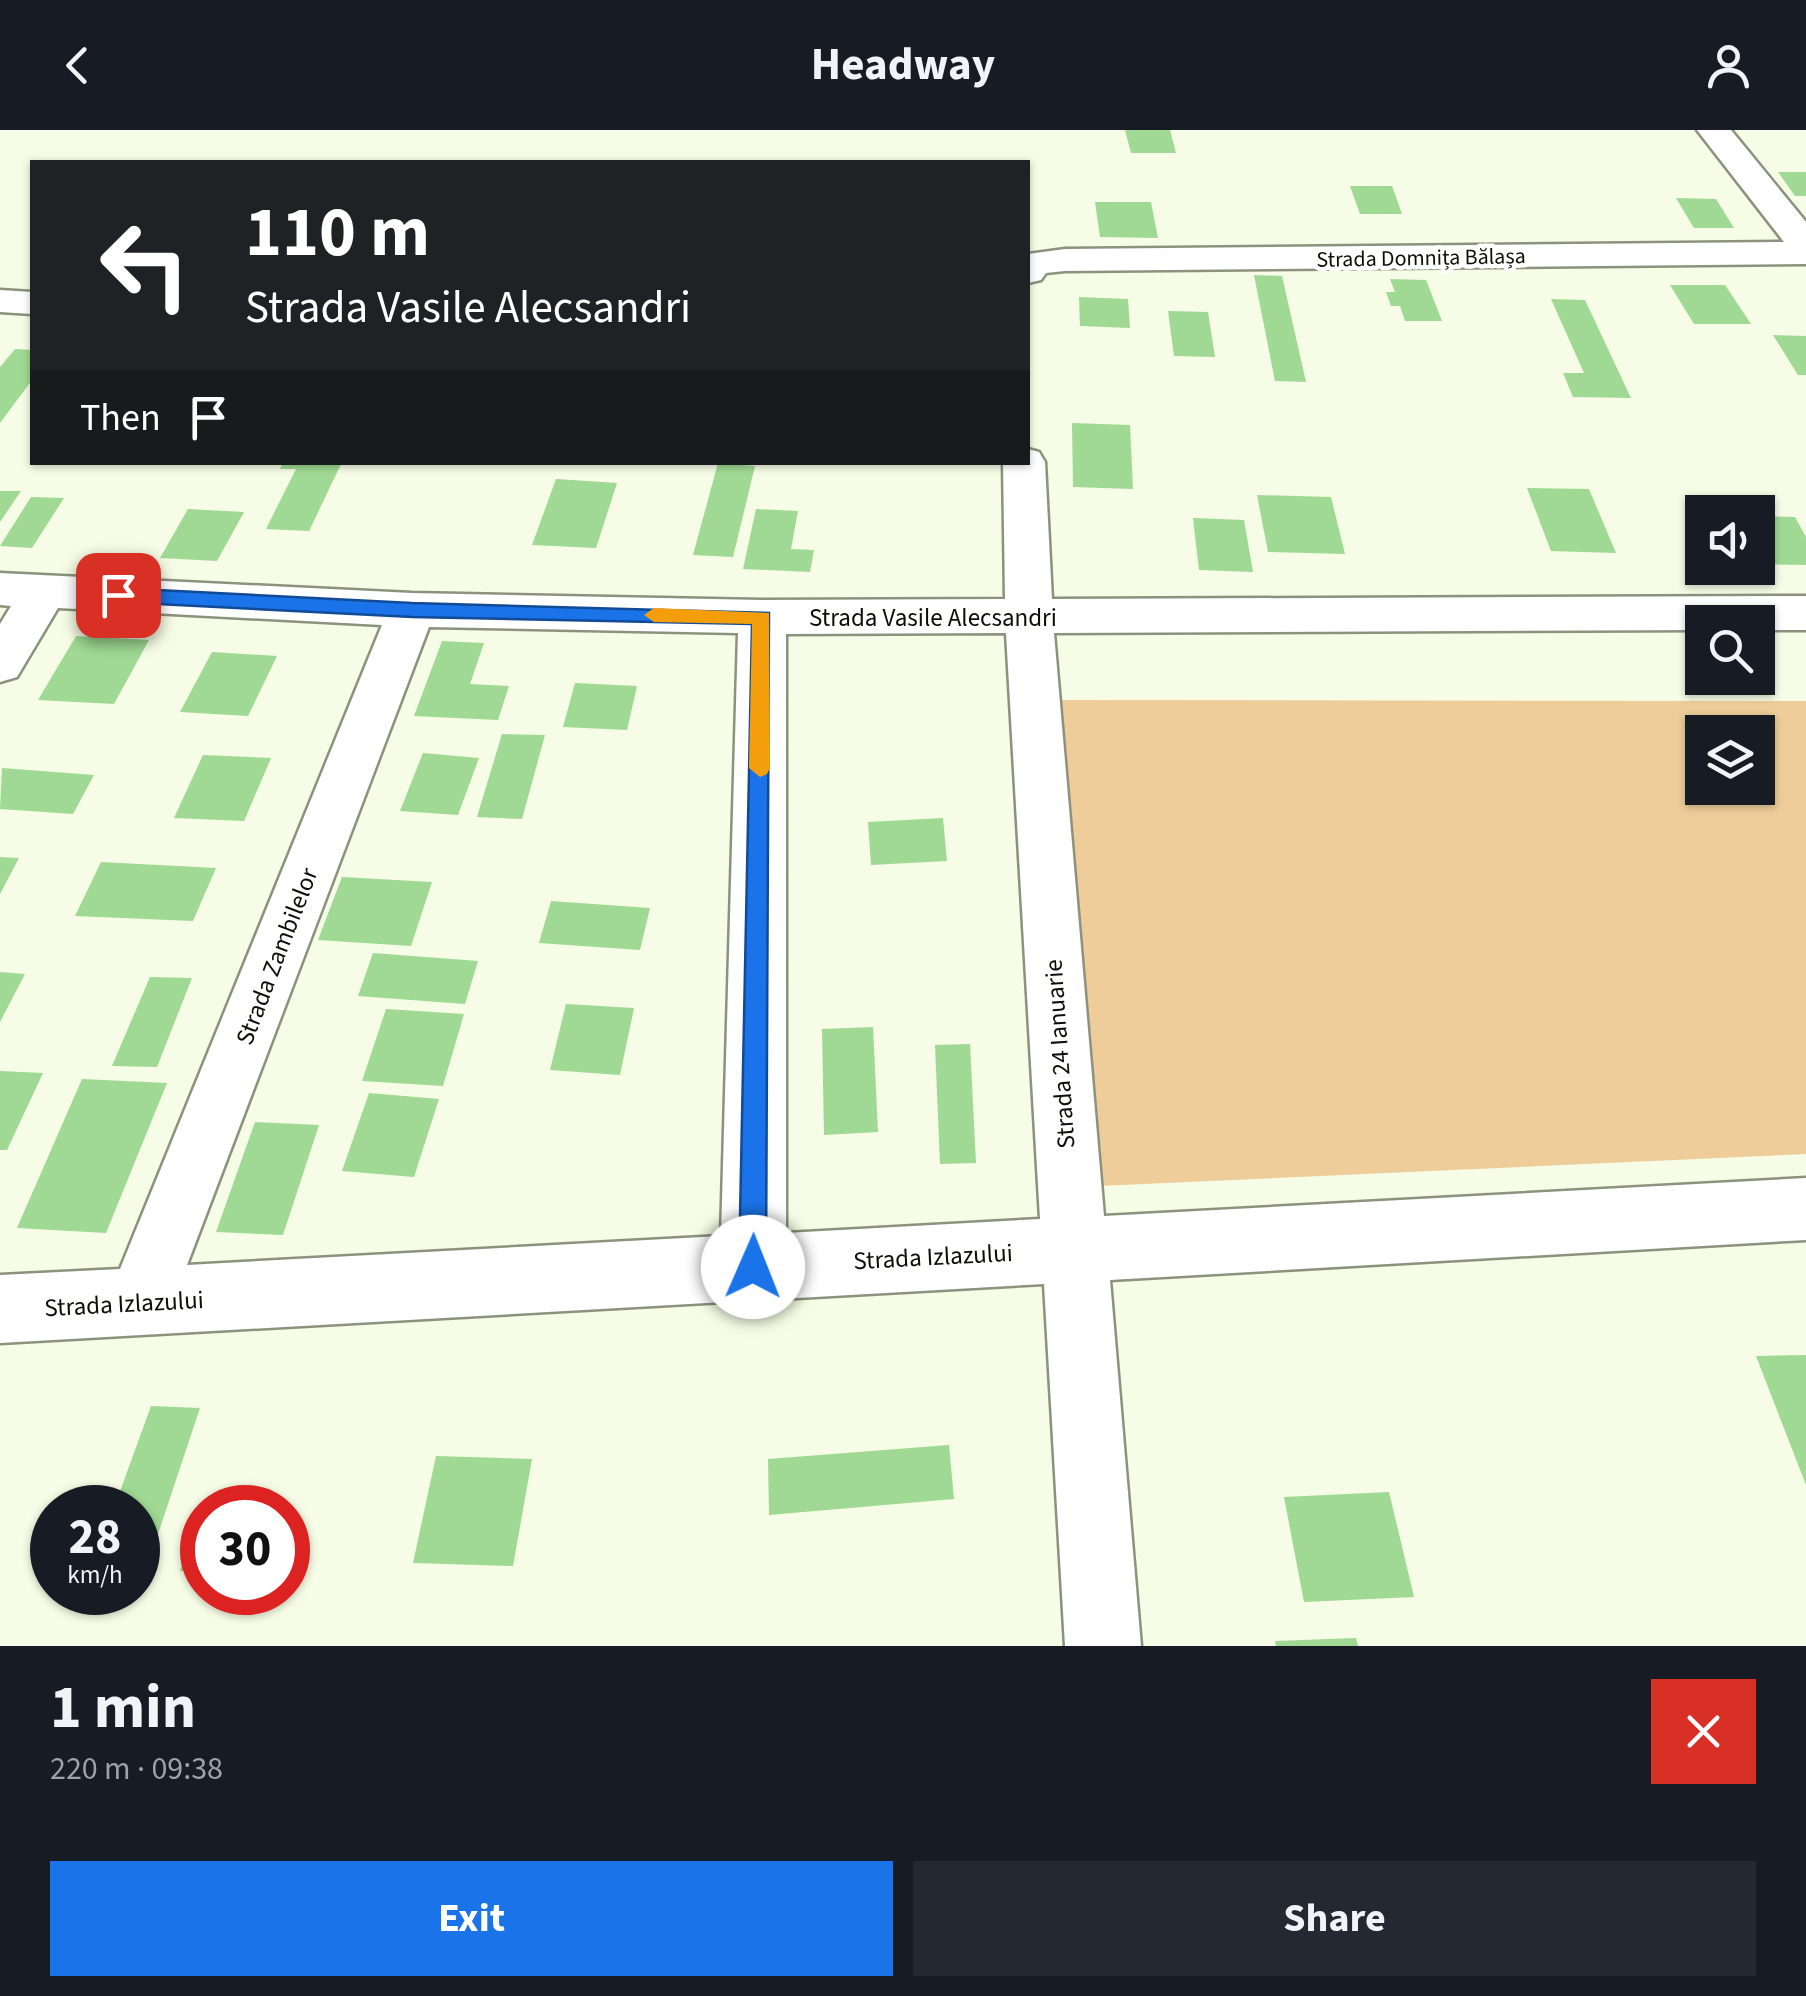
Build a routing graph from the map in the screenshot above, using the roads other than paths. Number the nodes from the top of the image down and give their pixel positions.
1 (1714, 130) edge
2 (1806, 250) edge
3 (1031, 268) edge
4 (0, 301) edge
5 (30, 303) edge
6 (1024, 465) edge
7 (22, 590) edge
8 (412, 610) junction
9 (1806, 613) edge
10 (1029, 616) junction
11 (762, 618) junction
12 (0, 664) edge
13 (1806, 1209) edge
14 (1073, 1248) junction
15 (753, 1267) junction
16 (140, 1302) junction
17 (0, 1309) edge
18 (1103, 1646) edge

1 - 2 street
2 - 3 street, Strada Domnița Bălașa
4 - 5 street
6 - 10 street, Strada 24 Ianuarie
7 - 8 street, Strada Vasile Alecsandri
7 - 12 street
8 - 11 street, Strada Vasile Alecsandri
8 - 16 street, Strada Zambilelor
9 - 10 street, Strada Vasile Alecsandri
10 - 11 street, Strada Vasile Alecsandri
10 - 14 street, Strada 24 Ianuarie
11 - 15 street
13 - 14 street, Strada Izlazului
14 - 15 street, Strada Izlazului
14 - 18 street, Strada 24 Ianuarie
15 - 16 street, Strada Izlazului
16 - 17 street, Strada Izlazului

